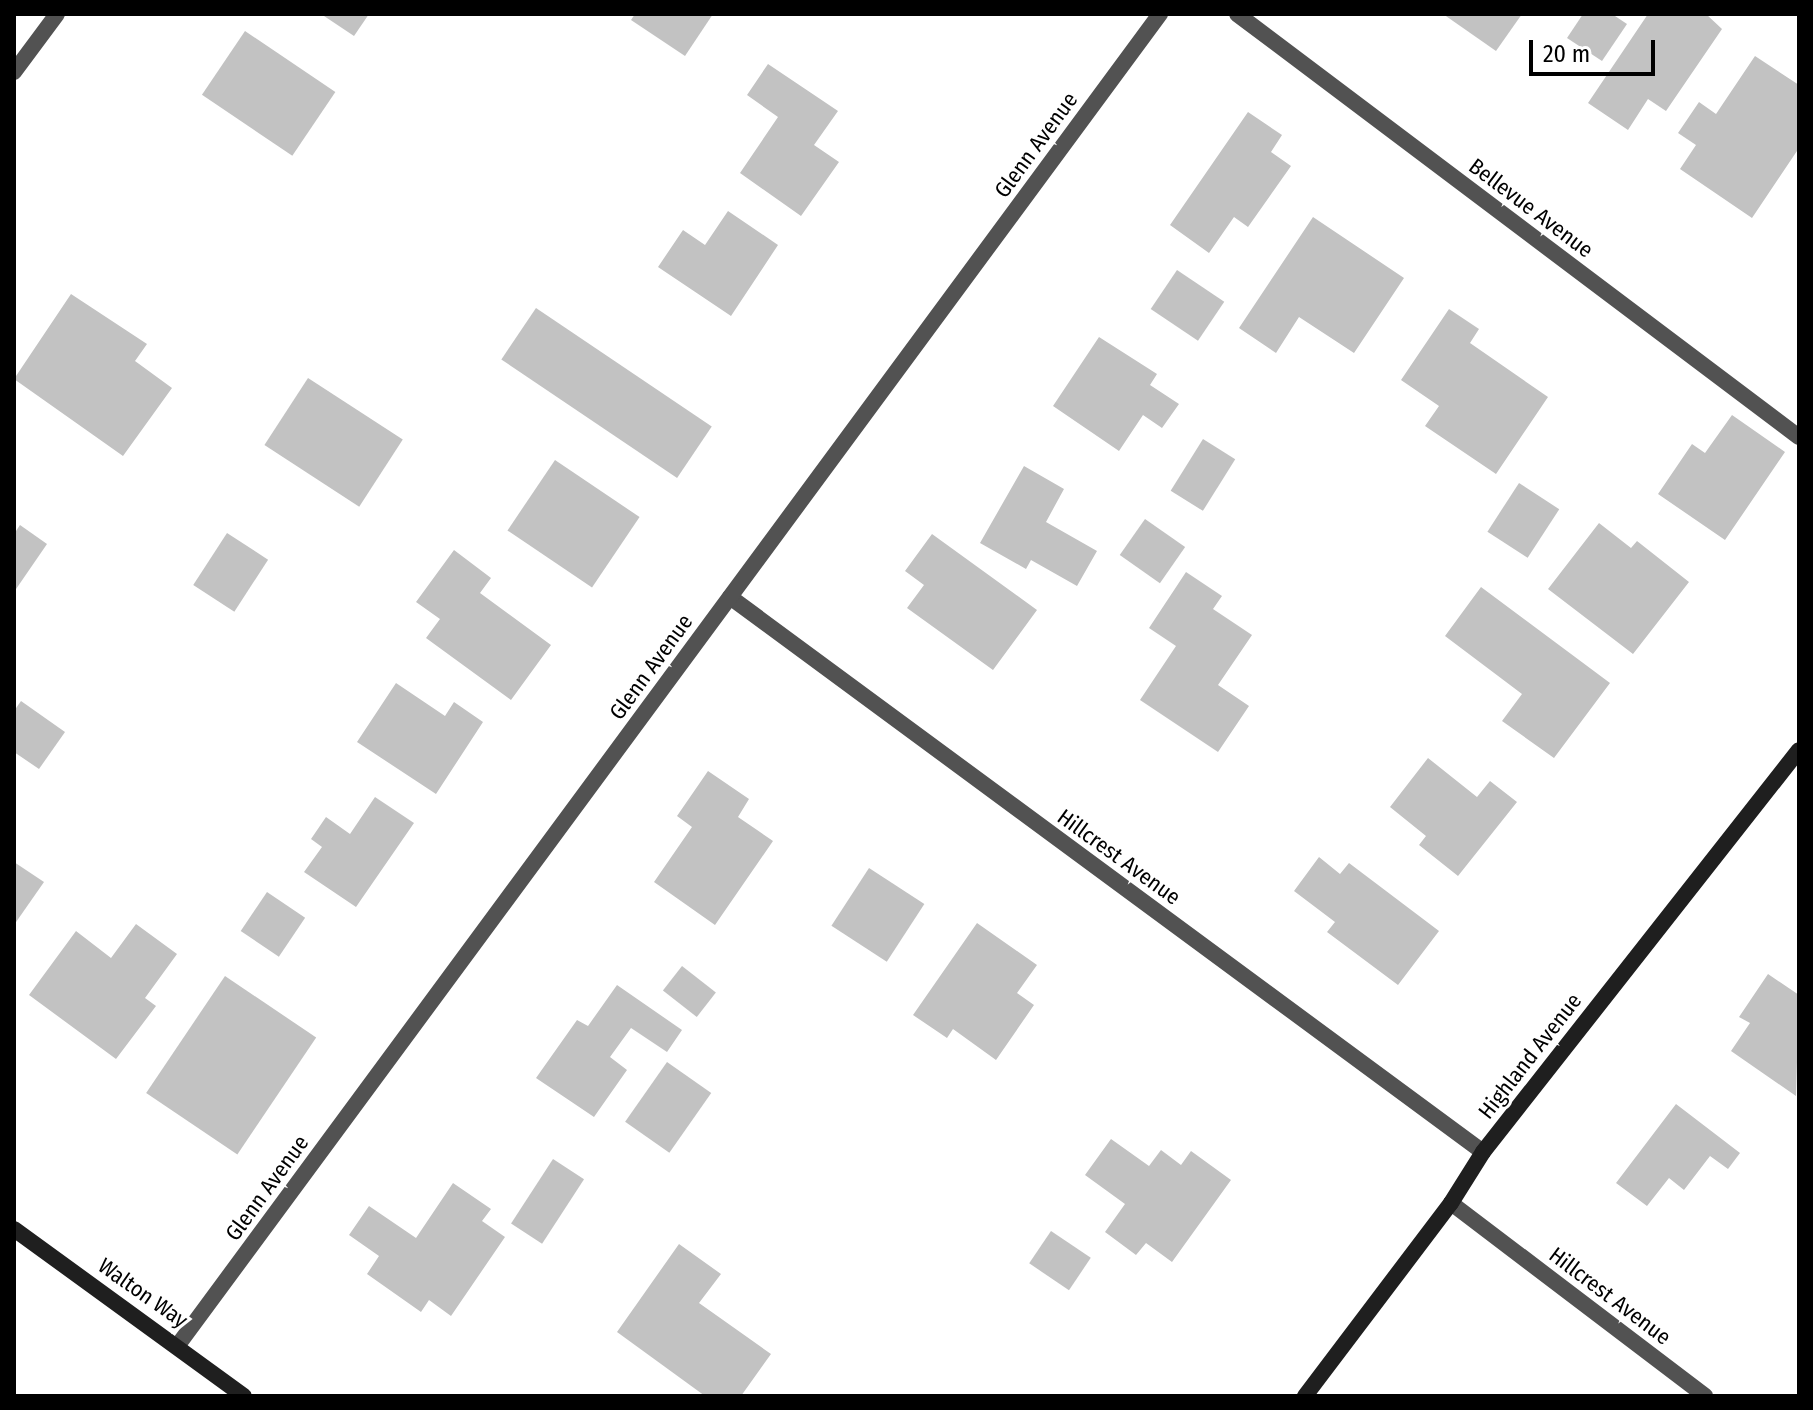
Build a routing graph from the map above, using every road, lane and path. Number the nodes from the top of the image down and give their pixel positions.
1 (57, 14) edge
2 (1160, 14) edge
3 (1237, 14) edge
4 (14, 72) edge
5 (1799, 437) edge
6 (730, 597) junction
7 (1799, 750) edge
8 (1483, 1152) junction
9 (1451, 1203) junction
10 (14, 1229) edge
11 (178, 1345) junction
12 (244, 1396) edge
13 (1305, 1396) edge
14 (1705, 1396) edge

1 - 4 street
2 - 6 street, Glenn Avenue
3 - 5 street, Bellevue Avenue
6 - 8 street, Hillcrest Avenue
6 - 11 street, Glenn Avenue
7 - 8 main road, Highland Avenue
8 - 9 main road, Highland Avenue
9 - 13 main road, Highland Avenue
9 - 14 street, Hillcrest Avenue
10 - 11 main road, Walton Way
11 - 12 main road, Walton Way

